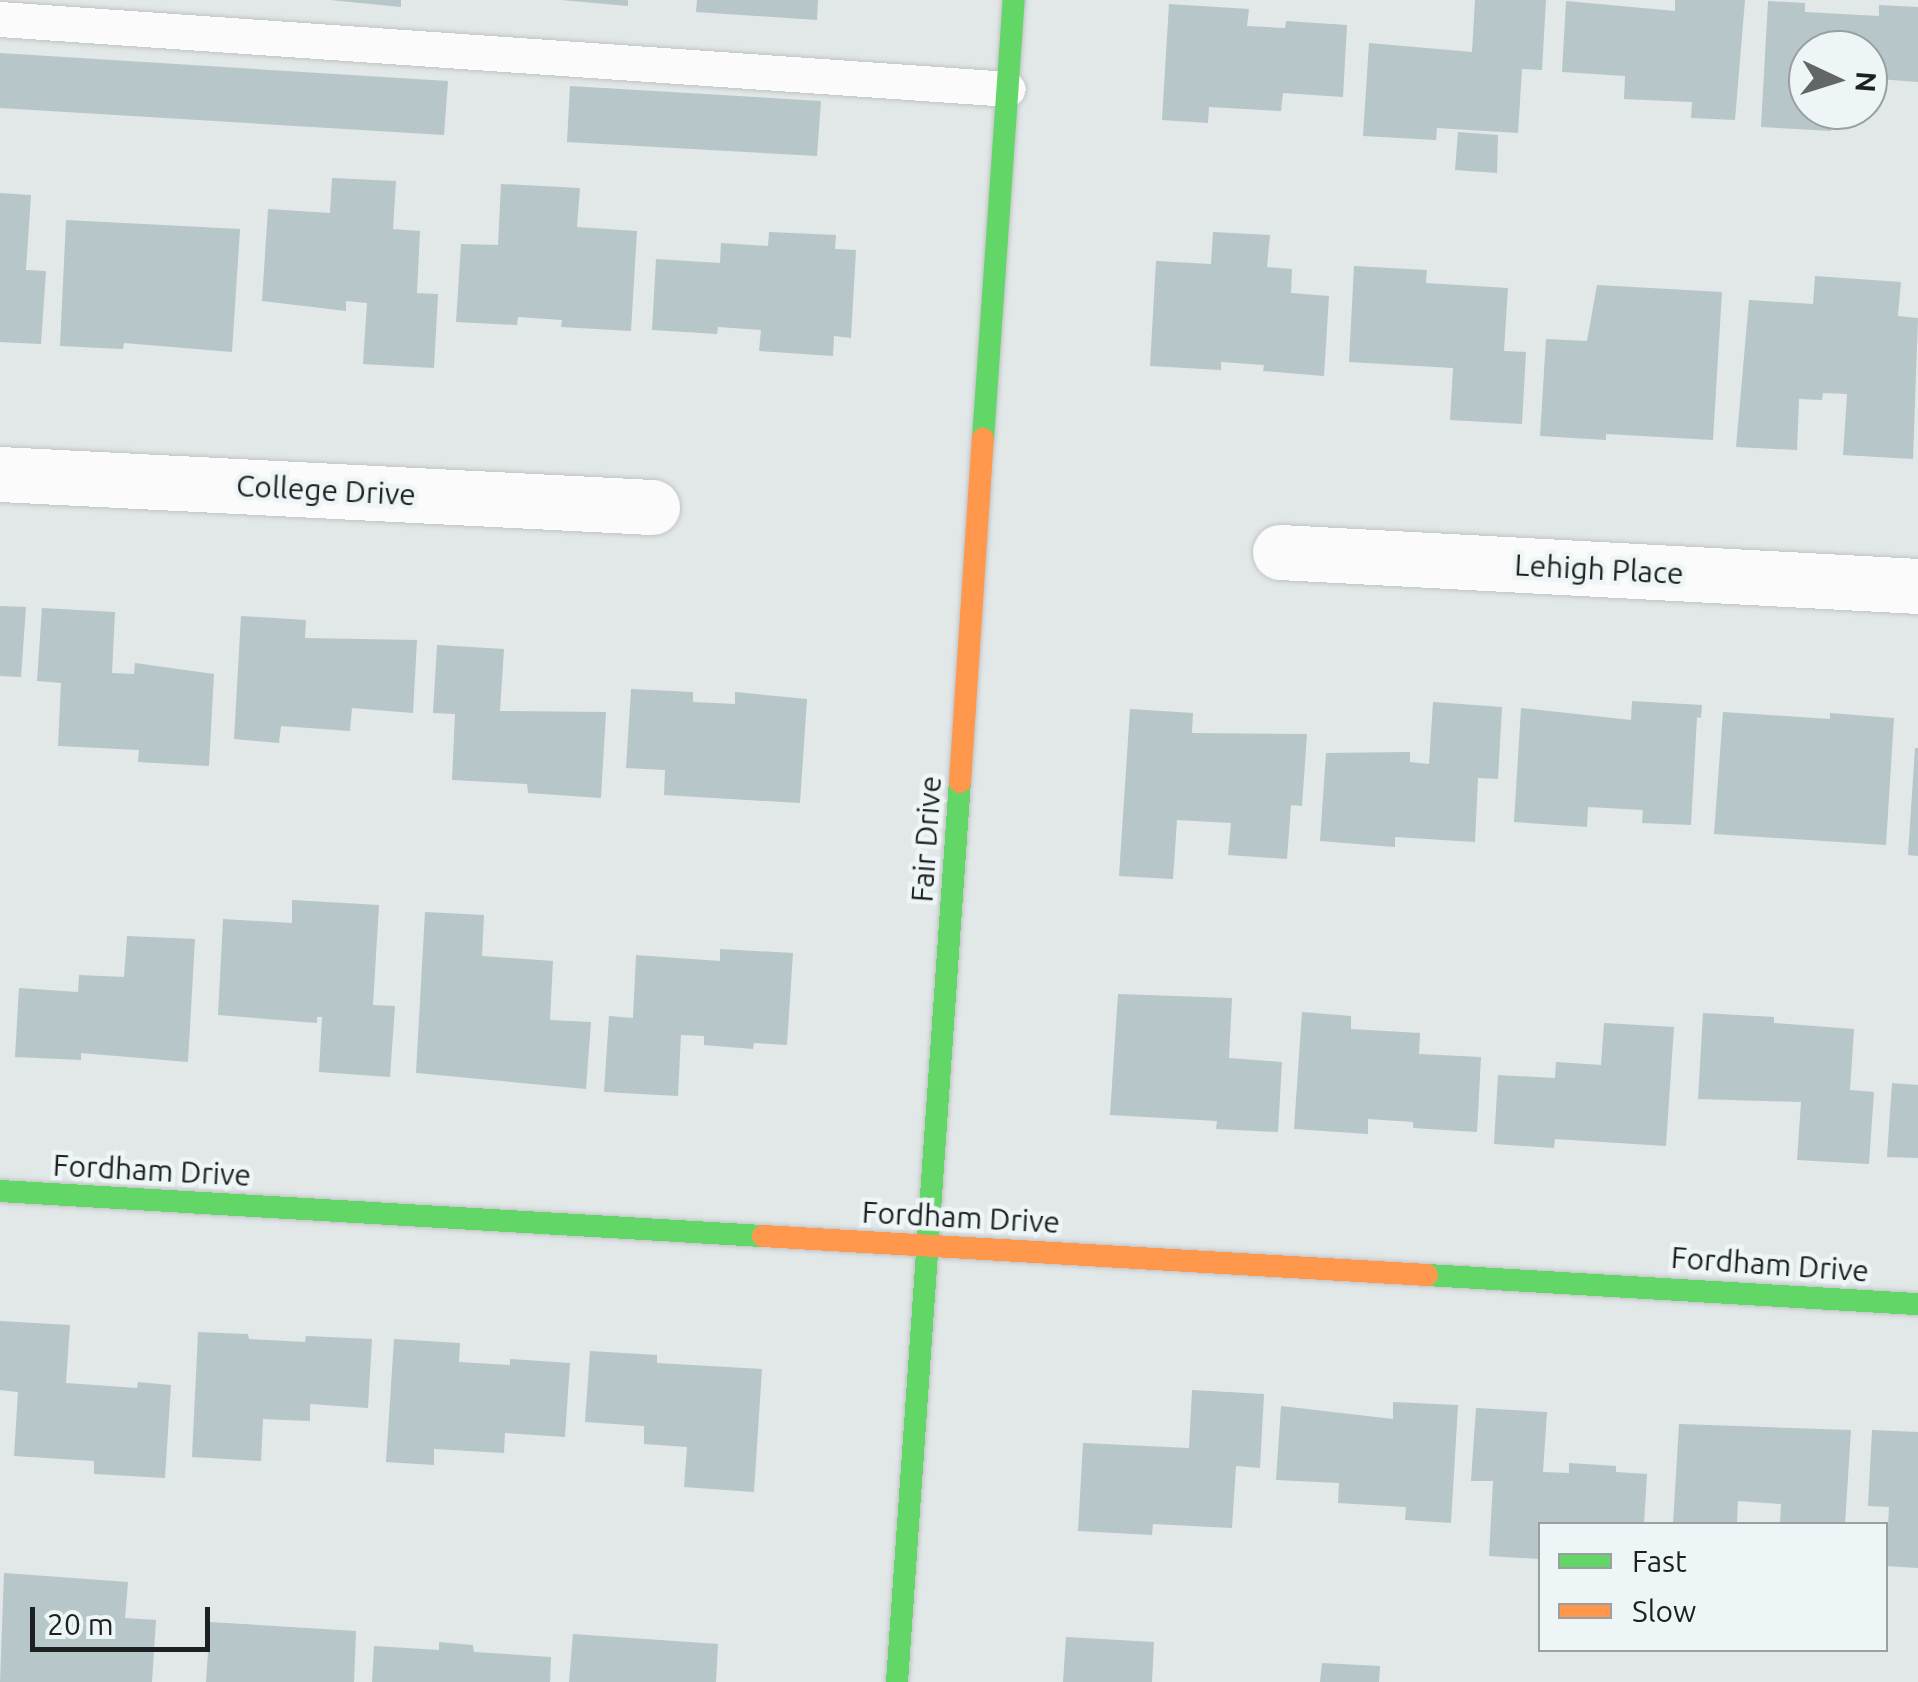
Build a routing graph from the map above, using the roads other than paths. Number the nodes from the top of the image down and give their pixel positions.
1 (1014, 0) edge
2 (0, 20) edge
3 (1008, 89) junction
4 (0, 474) edge
5 (652, 506) dead end
6 (1280, 552) dead end
7 (1918, 586) edge
8 (0, 1192) edge
9 (928, 1245) junction
10 (1918, 1304) edge
11 (897, 1682) edge

1 - 3 street, Fair Drive
2 - 3 lane
3 - 9 street, Fair Drive
4 - 5 street, College Drive
6 - 7 street, Lehigh Place
8 - 9 street, Fordham Drive
9 - 10 street, Fordham Drive
9 - 11 street, Fair Drive

